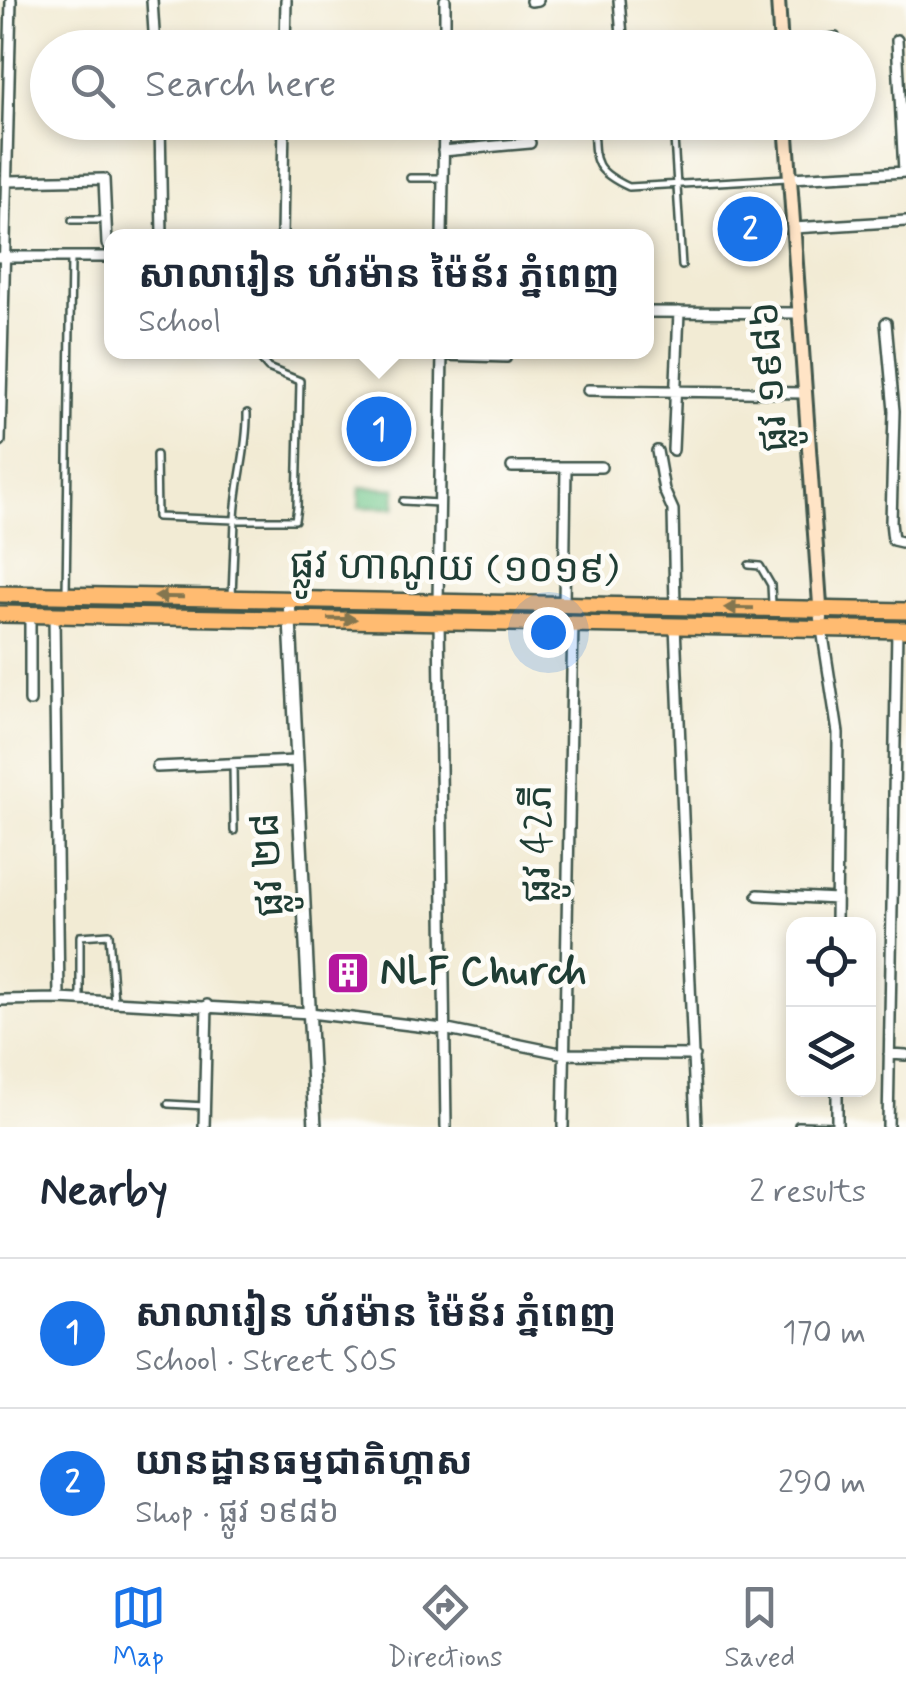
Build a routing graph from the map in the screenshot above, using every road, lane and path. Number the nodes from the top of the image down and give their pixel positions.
1 (10, 0) edge
2 (152, 0) edge
3 (286, 0) edge
4 (445, 0) edge
5 (538, 0) edge
6 (619, 0) edge
7 (778, 0) edge
8 (530, 1) edge
9 (154, 30) edge
10 (285, 30) edge
11 (445, 30) edge
12 (622, 30) edge
13 (780, 30) edge
14 (897, 40) dead end
15 (5, 42) edge
16 (160, 140) edge
17 (284, 140) edge
18 (443, 140) edge
19 (594, 140) edge
20 (674, 140) edge
21 (787, 140) edge
22 (530, 143) dead end
23 (443, 150) junction
24 (905, 172) edge
25 (410, 178) dead end
26 (443, 178) junction
27 (790, 178) junction
28 (9, 181) junction
29 (676, 184) junction
30 (72, 220) dead end
31 (107, 220) junction
32 (906, 221) edge
33 (794, 228) junction
34 (107, 229) edge
35 (162, 229) edge
36 (282, 229) edge
37 (442, 229) edge
38 (71, 256) junction
39 (104, 256) edge
40 (4, 257) edge
41 (682, 266) dead end
42 (654, 312) edge
43 (679, 312) junction
44 (799, 313) junction
45 (886, 323) dead end
46 (260, 359) edge
47 (442, 359) edge
48 (588, 390) dead end
49 (676, 392) junction
50 (804, 392) junction
51 (894, 406) junction
52 (906, 406) edge
53 (247, 413) dead end
54 (0, 442) edge
55 (673, 450) dead end
56 (656, 451) dead end
57 (156, 456) dead end
58 (512, 467) dead end
59 (566, 468) junction
60 (601, 468) dead end
61 (403, 502) dead end
62 (440, 503) junction
63 (235, 520) junction
64 (906, 544) edge
65 (749, 565) dead end
66 (0, 594) edge
67 (66, 596) junction
68 (232, 598) junction
69 (290, 599) junction
70 (438, 602) junction
71 (564, 604) junction
72 (676, 606) junction
73 (772, 608) junction
74 (820, 609) junction
75 (906, 611) edge
76 (0, 614) edge
77 (30, 614) junction
78 (54, 615) junction
79 (289, 617) junction
80 (438, 621) junction
81 (573, 623) junction
82 (674, 625) junction
83 (822, 628) junction
84 (901, 630) edge
85 (30, 701) dead end
86 (901, 733) edge
87 (296, 761) junction
88 (233, 762) junction
89 (158, 767) dead end
90 (894, 818) junction
91 (906, 818) edge
92 (234, 831) dead end
93 (758, 895) dead end
94 (892, 899) junction
95 (906, 899) edge
96 (836, 900) junction
97 (836, 917) edge
98 (891, 972) junction
99 (906, 972) edge
100 (59, 999) junction
101 (0, 1000) edge
102 (80, 1000) junction
103 (114, 1001) junction
104 (207, 1005) junction
105 (310, 1013) junction
106 (443, 1029) junction
107 (565, 1054) junction
108 (694, 1054) junction
109 (889, 1054) junction
110 (906, 1055) edge
111 (837, 1097) edge
112 (168, 1104) dead end
113 (205, 1106) junction
114 (798, 1124) edge
115 (838, 1126) edge
116 (204, 1127) edge
117 (315, 1127) edge
118 (446, 1127) edge
119 (563, 1127) edge
120 (696, 1127) edge
121 (888, 1127) edge

1 - 15 street
2 - 9 street
3 - 10 street
4 - 11 street
5 - 8 street
6 - 12 street
7 - 13 main road
14 - 24 street
15 - 28 street
16 - 35 street
17 - 36 street
18 - 23 street
19 - 29 lane
20 - 29 lane
21 - 27 main road, ផ្លូវ ១៩៨៦
22 - 23 street
23 - 26 street
24 - 27 street
25 - 26 lane
26 - 37 street
27 - 29 lane
27 - 33 main road, ផ្លូវ ១៩៨៦
28 - 31 street
28 - 40 street
29 - 41 lane
30 - 31 lane
31 - 34 street
32 - 33 street
33 - 44 main road, ផ្លូវ ១៩៨៦
38 - 39 street
38 - 40 street
38 - 67 lane
40 - 54 street
42 - 43 street
43 - 44 street
43 - 49 street
44 - 50 main road, ផ្លូវ ១៩៨៦
45 - 51 street
46 - 63 lane
47 - 62 street
48 - 49 street
49 - 50 street
49 - 55 street
50 - 74 main road, ផ្លូវ ១៩៨៦
51 - 52 street
51 - 64 street
53 - 63 lane
56 - 72 street
57 - 63 lane
58 - 59 street
59 - 60 street
59 - 71 street
61 - 62 lane
62 - 70 street
63 - 68 lane
65 - 73 lane
66 - 67 main road, ផ្លូវ ហាណូយ (១០១៩)
68 -> 67 main road, ផ្លូវ ហាណូយ (១០១៩)
68 - 69 main road, ផ្លូវ ហាណូយ (១០១៩)
69 - 70 main road, ផ្លូវ ហាណូយ (១០១៩)
69 - 79 street, ផ្លូវ ២៨
70 - 71 main road, ផ្លូវ ហាណូយ (១០១៩)
71 - 72 main road, ផ្លូវ ហាណូយ (១០១៩)
73 -> 72 main road, ផ្លូវ ហាណូយ (១០១៩)
73 - 74 main road, ផ្លូវ ហាណូយ (១០១៩)
74 - 75 main road, ផ្លូវ ហាណូយ (១០១៩)
74 - 83 main road, ផ្លូវ ១៩៨៦
76 - 77 main road, ផ្លូវ ហាណូយ (១០១៩)
77 - 78 main road, ផ្លូវ ហាណូយ (១០១៩)
77 - 85 street
78 - 79 main road, ផ្លូវ ហាណូយ (១០១៩)
78 - 100 street
79 -> 80 main road, ផ្លូវ ហាណូយ (១០១៩)
79 - 87 street, ផ្លូវ ២៨
80 - 81 main road, ផ្លូវ ហាណូយ (១០១៩)
80 - 106 street
81 - 82 main road, ផ្លូវ ហាណូយ (១០១៩)
81 - 107 street, ផ្លូវ 42ភី
82 - 83 main road, ផ្លូវ ហាណូយ (១០១៩)
82 - 108 street
83 - 84 main road, ផ្លូវ ហាណូយ (១០១៩)
83 - 96 street
84 - 86 street
86 - 90 street
87 - 88 street
87 - 105 street, ផ្លូវ ២៨
88 - 89 street
88 - 92 lane
90 - 91 street
90 - 94 street
93 - 96 street
94 - 95 street
94 - 98 street
96 - 97 street
98 - 99 street
98 - 109 street
100 - 101 street
100 - 102 street
102 - 103 street
102 - 103 lane
103 - 104 street
104 - 105 street
104 - 113 street
105 - 106 street
105 - 117 street, ផ្លូវ ២៨
106 - 107 street
106 - 118 street
107 - 108 street
107 - 119 street, ផ្លូវ 42ភី
108 - 120 street
109 - 110 street
109 - 121 street
111 - 115 street
112 - 113 lane
113 - 116 street
114 - 115 lane

